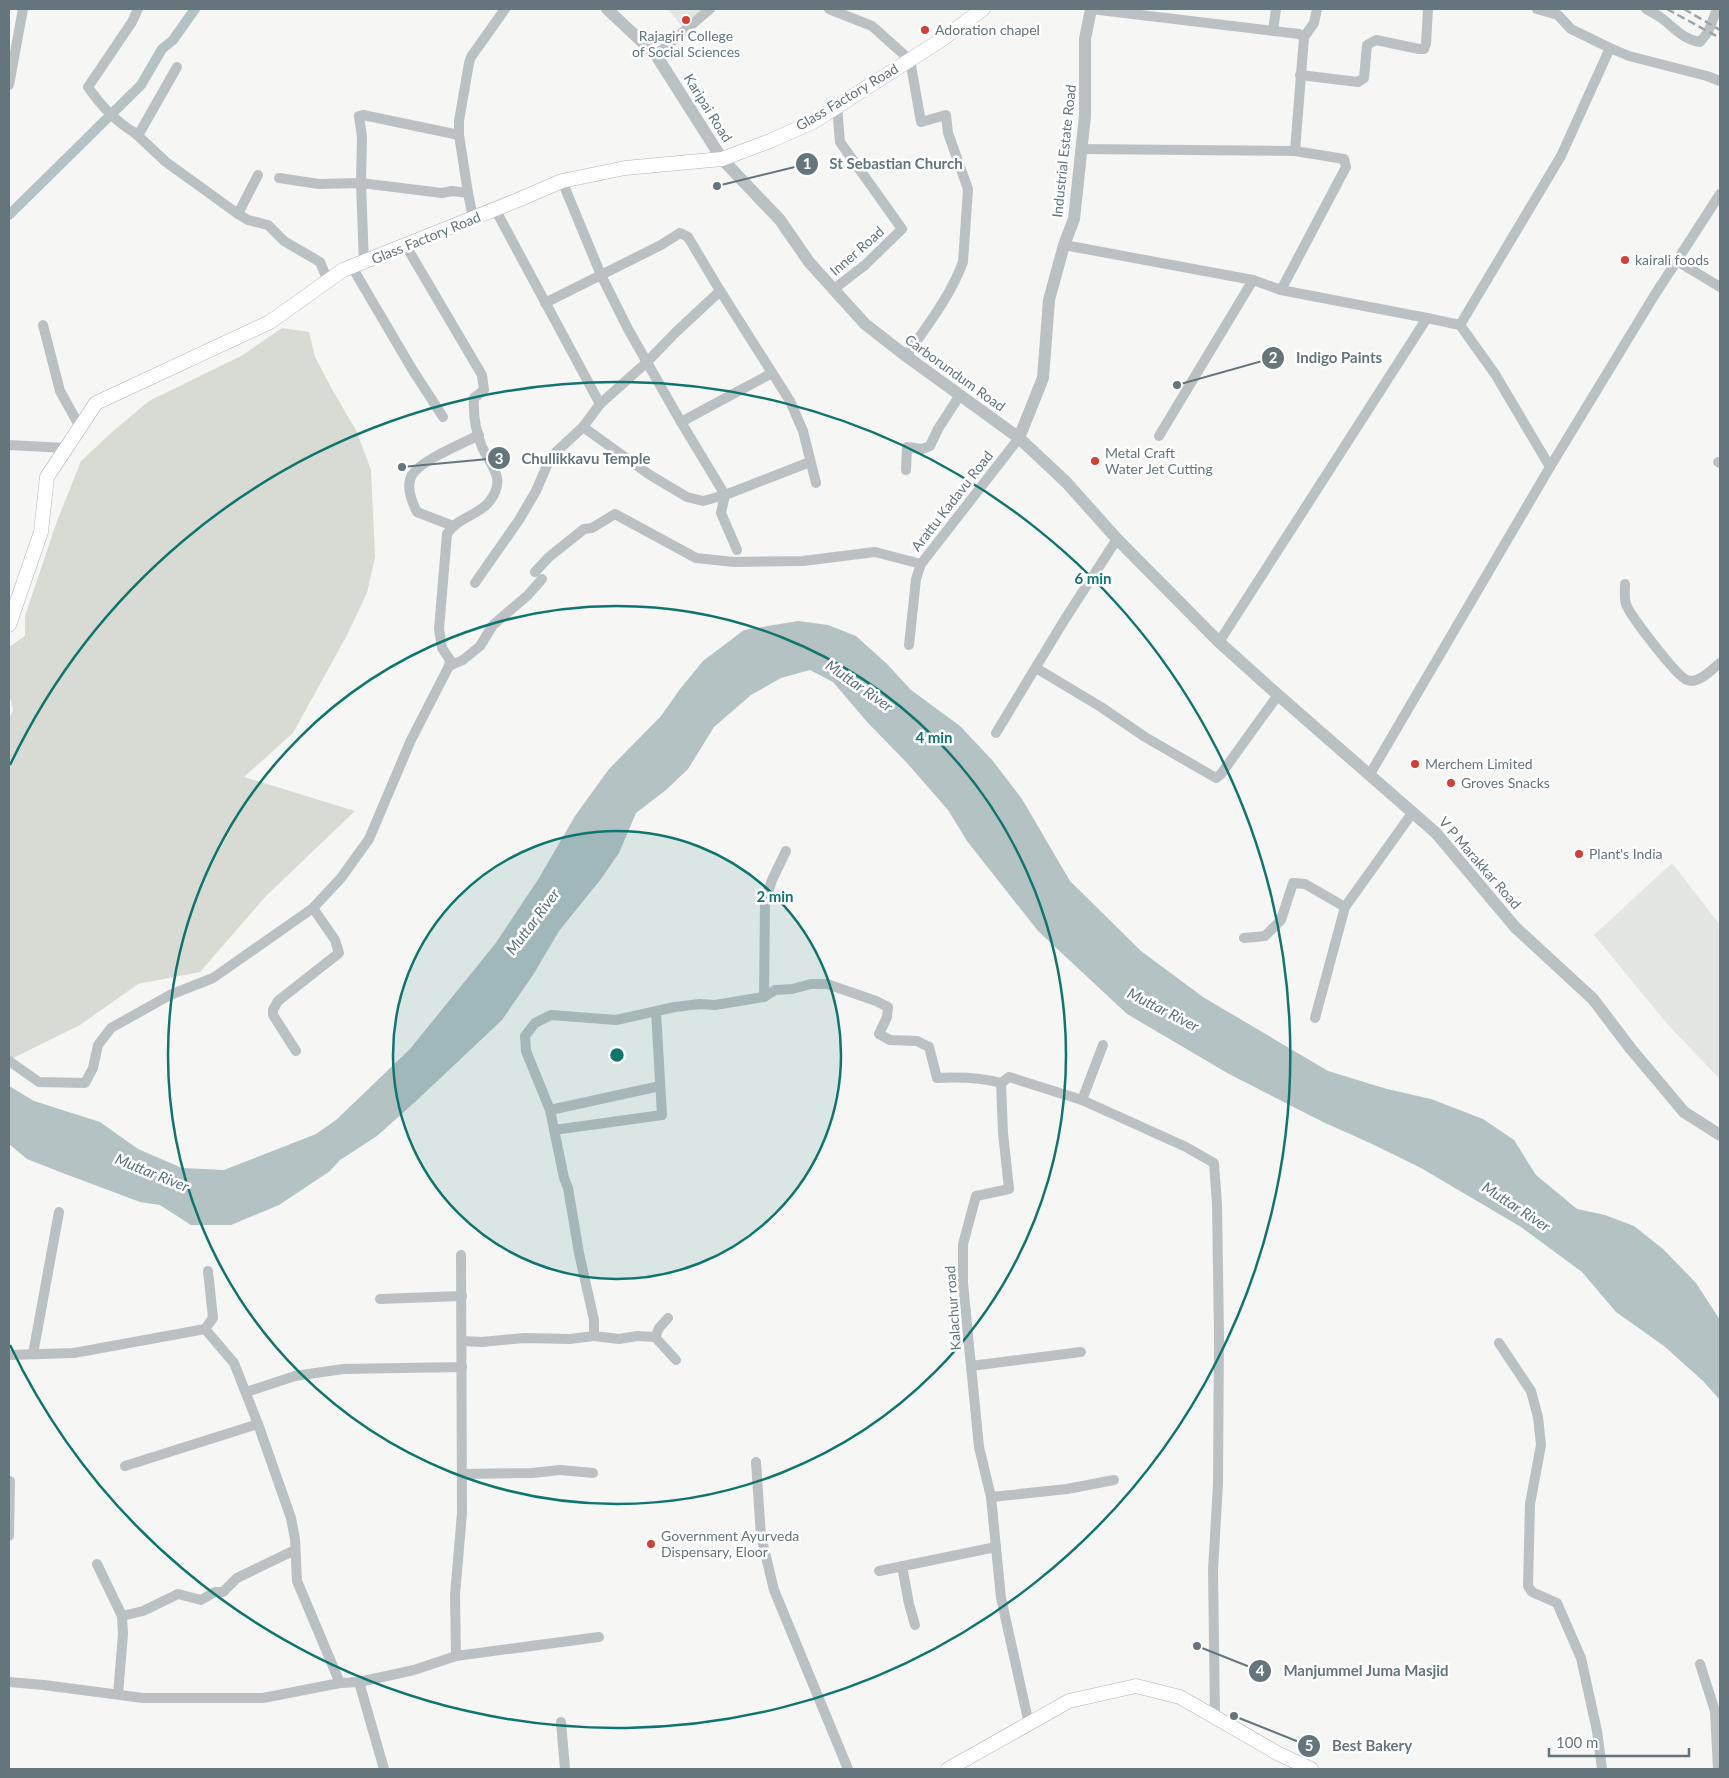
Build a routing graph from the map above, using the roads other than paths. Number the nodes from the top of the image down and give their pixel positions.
1 (22, 9) edge
2 (138, 9) edge
3 (505, 9) edge
4 (606, 9) edge
5 (710, 9) edge
6 (829, 9) edge
7 (983, 9) edge
8 (1090, 9) edge
9 (1276, 9) edge
10 (1317, 9) edge
11 (1428, 9) edge
12 (1537, 9) edge
13 (1646, 9) edge
14 (1717, 9) edge
15 (1273, 31) junction
16 (1304, 37) junction
17 (1610, 48) junction
18 (656, 55) junction
19 (910, 60) junction
20 (177, 67) dead end
21 (1300, 75) junction
22 (1720, 81) edge
23 (9, 85) edge
24 (837, 106) junction
25 (135, 133) junction
26 (459, 135) junction
27 (1082, 149) junction
28 (1295, 151) junction
29 (722, 159) junction
30 (258, 175) dead end
31 (279, 178) dead end
32 (562, 181) junction
33 (361, 184) junction
34 (468, 193) junction
35 (1720, 194) edge
36 (496, 209) junction
37 (238, 214) junction
38 (473, 218) junction
39 (1064, 245) junction
40 (406, 246) junction
41 (1677, 261) junction
42 (358, 265) junction
43 (601, 274) junction
44 (1253, 280) junction
45 (328, 281) junction
46 (1720, 287) edge
47 (834, 289) junction
48 (1281, 290) junction
49 (720, 291) junction
50 (545, 303) junction
51 (1427, 318) junction
52 (43, 325) dead end
53 (1460, 326) junction
54 (906, 356) junction
55 (647, 362) junction
56 (772, 373) junction
57 (960, 395) junction
58 (600, 404) junction
59 (443, 417) dead end
60 (681, 422) junction
61 (80, 427) junction
62 (583, 427) junction
63 (479, 435) junction
64 (1159, 436) dead end
65 (1019, 438) junction
66 (9, 445) edge
67 (66, 448) junction
68 (810, 462) junction
69 (1550, 467) junction
70 (906, 470) dead end
71 (816, 483) dead end
72 (725, 495) junction
73 (453, 526) junction
74 (1117, 539) junction
75 (737, 550) dead end
76 (921, 564) junction
77 (475, 583) dead end
78 (1625, 584) dead end
79 (1180, 602) joint
80 (9, 624) edge
81 (1219, 642) junction
82 (908, 645) dead end
83 (1720, 663) edge
84 (449, 666) junction
85 (1036, 668) junction
86 (1278, 695) junction
87 (996, 733) dead end
88 (1370, 774) junction
89 (1413, 812) junction
90 (786, 851) dead end
91 (1345, 907) junction
92 (313, 908) junction
93 (1244, 938) dead end
94 (764, 997) junction
95 (656, 1012) junction
96 (1315, 1018) dead end
97 (1102, 1045) dead end
98 (296, 1052) dead end
99 (9, 1061) edge
100 (1001, 1083) junction
101 (660, 1086) junction
102 (1082, 1100) junction
103 (550, 1110) junction
104 (554, 1130) junction
105 (1720, 1135) edge
106 (59, 1212) dead end
107 (461, 1255) dead end
108 (208, 1271) dead end
109 (462, 1296) junction
110 (380, 1299) dead end
111 (668, 1318) dead end
112 (205, 1329) junction
113 (594, 1336) junction
114 (655, 1337) junction
115 (462, 1342) junction
116 (1499, 1343) dead end
117 (1081, 1352) dead end
118 (33, 1354) junction
119 (9, 1355) edge
120 (676, 1360) dead end
121 (971, 1366) junction
122 (462, 1368) junction
123 (246, 1392) junction
124 (258, 1424) junction
125 (756, 1462) dead end
126 (126, 1466) dead end
127 (594, 1473) dead end
128 (462, 1474) junction
129 (1114, 1480) dead end
130 (10, 1482) edge
131 (991, 1497) junction
132 (9, 1536) edge
133 (996, 1547) junction
134 (295, 1550) junction
135 (97, 1564) dead end
136 (902, 1566) junction
137 (879, 1571) dead end
138 (122, 1616) junction
139 (915, 1625) dead end
140 (599, 1637) dead end
141 (456, 1656) junction
142 (1700, 1664) dead end
143 (9, 1682) edge
144 (359, 1682) junction
145 (340, 1683) junction
146 (118, 1694) junction
147 (1718, 1711) edge
148 (1215, 1717) junction
149 (561, 1722) dead end
150 (1029, 1724) junction
151 (384, 1769) edge
152 (565, 1769) edge
153 (848, 1769) edge
154 (948, 1769) edge
155 (1311, 1769) edge
156 (1602, 1769) edge
157 (1718, 1769) edge

1 - 23 street
2 - 25 street
3 - 26 street
4 - 18 street, Karipai Road
5 - 18 street
6 - 19 street
7 - 19 main road, Glass Factory Road
8 - 15 street
8 - 27 street, Industrial Estate Road
9 - 15 street
10 - 16 street
11 - 21 street
12 - 17 street
13 - 14 street
15 - 16 street
16 - 21 street
17 - 22 street
17 - 53 street
18 - 29 street, Karipai Road
19 - 24 main road, Glass Factory Road
19 - 54 street
20 - 25 street
21 - 28 street
24 - 29 main road, Glass Factory Road
24 - 47 street, Inner Road
25 - 37 street
26 - 33 street
26 - 34 street
27 - 28 street
27 - 39 street, Industrial Estate Road
28 - 48 street
29 - 32 main road, Glass Factory Road
29 - 47 street, Carborundum Road
30 - 37 street
31 - 33 street
32 - 36 main road, Glass Factory Road
32 - 43 street
33 - 34 street
33 - 42 street
34 - 38 street
35 - 41 street
36 - 38 main road, Glass Factory Road
36 - 50 street
37 - 45 street
38 - 40 main road, Glass Factory Road
39 - 44 street
39 - 65 street, Industrial Estate Road
40 - 42 main road, Glass Factory Road
40 - 63 street
41 - 46 street
41 - 69 street
42 - 45 main road, Glass Factory Road
42 - 59 street
43 - 49 street
43 - 50 street
43 - 55 street
44 - 48 street
44 - 64 street
45 - 61 main road, Glass Factory Road
47 - 54 street, Carborundum Road
48 - 51 street
49 - 55 street
49 - 56 street
50 - 58 street
51 - 53 street
51 - 81 street
52 - 61 street
53 - 69 street
54 - 57 street, Carborundum Road
55 - 58 street
55 - 60 street
56 - 60 street
56 - 68 street
57 - 65 street, Carborundum Road
57 - 70 street
58 - 62 street
60 - 72 street
61 - 67 main road, Glass Factory Road
62 - 72 street
62 - 77 street
63 - 73 street
63 - 73 street
65 - 74 street, Carborundum Road
65 - 76 street, Arattu Kadavu Road
66 - 67 street
67 - 80 main road, Glass Factory Road
68 - 71 street
68 - 72 street
69 - 88 street
72 - 75 street
73 - 84 street
74 - 79 street, Carborundum Road
74 - 85 street
76 - 82 street, Arattu Kadavu Road
76 - 84 street
78 - 83 street
79 - 81 street, V P Marakkar Road
81 - 86 street, V P Marakkar Road
84 - 92 street
85 - 86 street
85 - 87 street
86 - 88 street, V P Marakkar Road
88 - 89 street, V P Marakkar Road
89 - 91 street
89 - 105 street, V P Marakkar Road
90 - 94 street
91 - 93 street
91 - 96 street
92 - 98 street
92 - 99 street
94 - 95 street
94 - 100 street
95 - 101 street
95 - 103 street
97 - 102 street
100 - 102 street
100 - 121 street, Kalachur road
101 - 103 street
101 - 104 street
102 - 148 street
103 - 104 street
104 - 113 street
106 - 118 street
107 - 109 street
108 - 112 street
109 - 110 street
109 - 115 street
111 - 114 street
112 - 118 street
112 - 123 street
113 - 114 street
113 - 115 street
114 - 120 street
115 - 122 street
116 - 156 street
117 - 121 street
118 - 119 street
121 - 131 street, Kalachur road
122 - 123 street
122 - 128 street
123 - 124 street
124 - 126 street
124 - 134 street
125 - 153 street
127 - 128 street
128 - 141 street
129 - 131 street
130 - 132 street
131 - 133 street, Kalachur road
133 - 136 street
133 - 150 street, Kalachur road
134 - 138 street
134 - 145 street
135 - 138 street
136 - 137 street
136 - 139 street
138 - 146 street
140 - 141 street
141 - 144 street
142 - 147 street
143 - 146 street
144 - 145 street
144 - 151 street
145 - 146 street
147 - 157 street
148 - 150 main road
148 - 155 main road
149 - 152 street
150 - 154 main road

